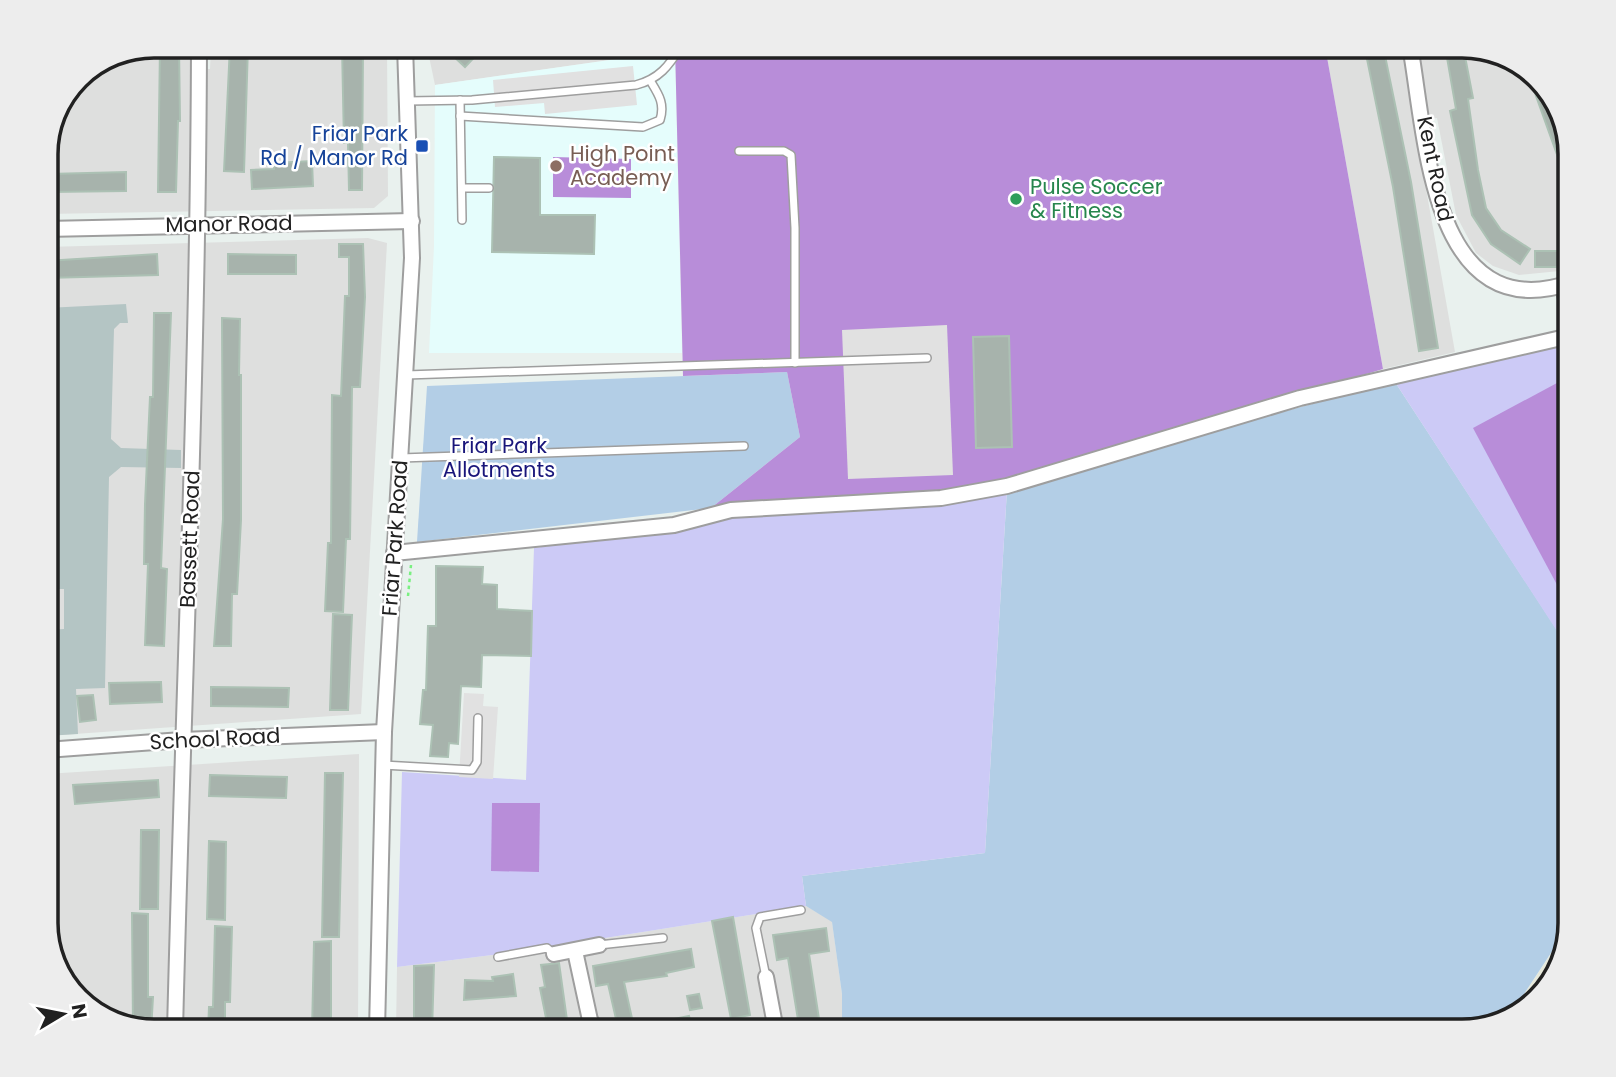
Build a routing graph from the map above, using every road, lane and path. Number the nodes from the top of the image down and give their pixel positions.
1 (199, 58) edge
2 (405, 58) edge
3 (673, 58) edge
4 (1412, 58) edge
5 (651, 82) junction
6 (460, 100) junction
7 (406, 101) junction
8 (460, 116) junction
9 (739, 151) dead end
10 (461, 187) junction
11 (489, 188) dead end
12 (462, 219) dead end
13 (412, 221) junction
14 (195, 224) junction
15 (58, 229) edge
16 (1558, 284) edge
17 (1558, 339) edge
18 (927, 358) dead end
19 (795, 363) junction
20 (406, 375) junction
21 (744, 446) dead end
22 (401, 458) junction
23 (412, 551) junction
24 (394, 553) junction
25 (407, 599) dead end
26 (478, 718) dead end
27 (384, 732) junction
28 (182, 740) junction
29 (58, 749) edge
30 (383, 765) junction
31 (800, 910) dead end
32 (663, 938) dead end
33 (599, 945) joint
34 (575, 951) junction
35 (554, 954) joint
36 (498, 957) dead end
37 (766, 977) joint
38 (175, 1019) edge
39 (377, 1019) edge
40 (590, 1019) edge
41 (774, 1019) edge

1 - 14 street, Bassett Road
2 - 7 street, Friar Park Road
3 - 5 lane
4 - 16 street, Kent Road
5 - 6 lane
5 - 8 lane
6 - 7 lane
6 - 8 lane
7 - 13 street, Friar Park Road
8 - 10 lane
9 - 19 lane
10 - 11 lane
10 - 12 lane
13 - 14 street, Manor Road
13 - 20 street, Friar Park Road
14 - 15 street, Manor Road
14 - 28 street, Bassett Road
17 - 23 street
18 - 19 lane
19 - 20 lane
20 - 22 street, Friar Park Road
21 - 22 lane
22 - 24 street, Friar Park Road
23 - 24 street
23 - 25 path
24 - 27 street, Friar Park Road
26 - 30 lane
27 - 28 street, School Road
27 - 30 street, Friar Park Road
28 - 29 street, School Road
28 - 38 street, Bassett Road
30 - 39 street, Friar Park Road
31 - 37 lane
32 - 33 lane
33 - 34 street
34 - 35 street
34 - 40 street
35 - 36 lane
37 - 41 street

